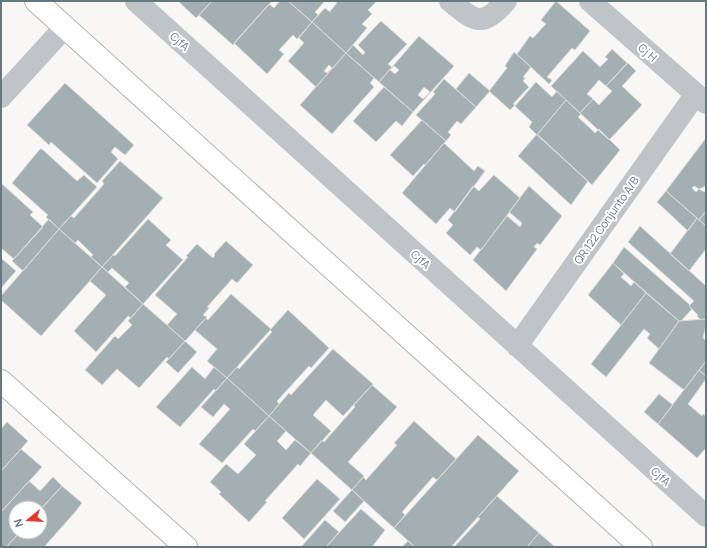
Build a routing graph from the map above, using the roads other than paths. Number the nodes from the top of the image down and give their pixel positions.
1 (36, 1) edge
2 (136, 1) edge
3 (450, 1) edge
4 (506, 1) edge
5 (590, 1) edge
6 (65, 27) junction
7 (1, 97) edge
8 (701, 98) edge
9 (517, 346) junction
10 (1, 381) edge
11 (706, 516) edge
12 (186, 547) edge
13 (641, 547) edge

1 - 6 street
2 - 9 street, CjfA
3 - 4 street
5 - 8 street, Cj H
6 - 7 street
6 - 13 street
8 - 9 street, QR 122 Conjunto A/B
9 - 11 street, CjfA
10 - 12 street

